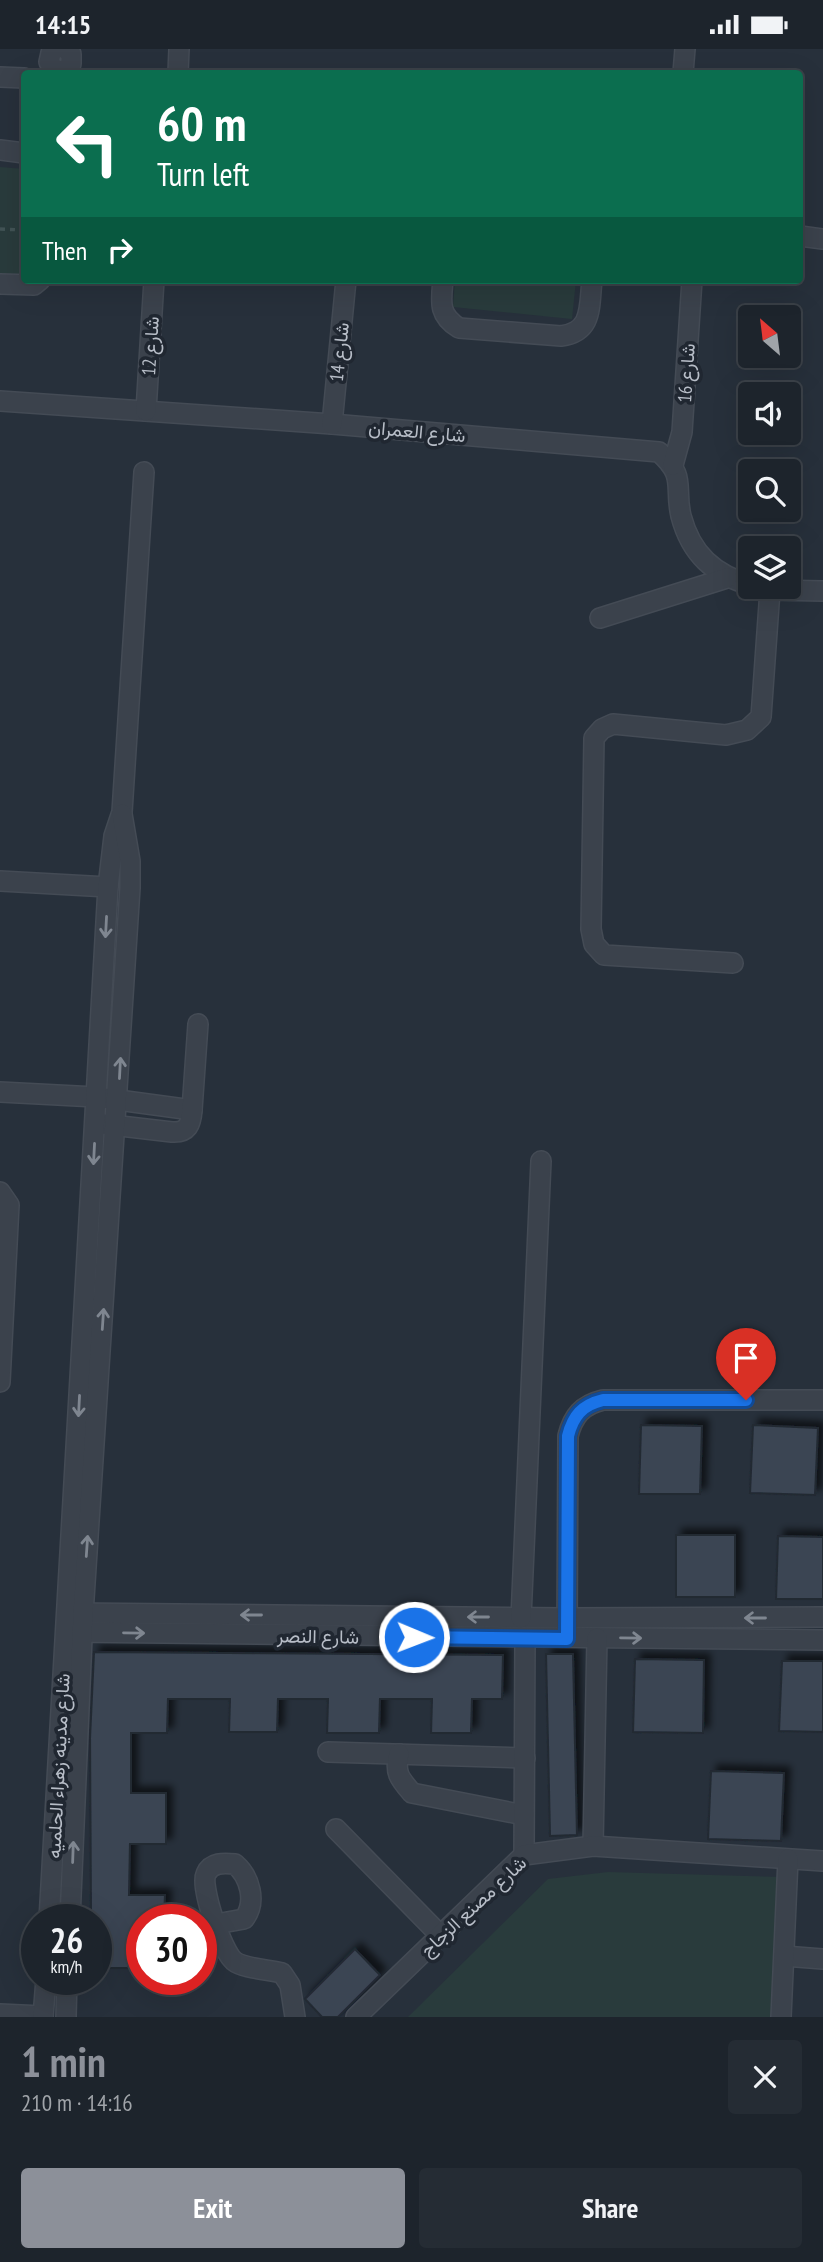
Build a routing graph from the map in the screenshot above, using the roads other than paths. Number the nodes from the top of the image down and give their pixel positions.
1 (55, 49) edge
2 (66, 49) edge
3 (179, 49) edge
4 (685, 49) edge
5 (56, 70) edge
6 (65, 70) edge
7 (178, 70) edge
8 (682, 70) edge
9 (0, 76) edge
10 (21, 78) edge
11 (0, 150) edge
12 (21, 153) edge
13 (803, 236) edge
14 (823, 239) edge
15 (0, 284) edge
16 (35, 284) edge
17 (154, 284) edge
18 (346, 284) edge
19 (443, 284) edge
20 (592, 284) edge
21 (692, 284) edge
22 (0, 401) edge
23 (145, 411) junction
24 (332, 424) junction
25 (674, 465) junction
26 (144, 472) dead end
27 (727, 578) junction
28 (738, 581) edge
29 (801, 590) edge
30 (823, 591) edge
31 (759, 599) edge
32 (600, 618) dead end
33 (122, 812) junction
34 (0, 881) edge
35 (108, 887) junction
36 (733, 963) dead end
37 (198, 1024) dead end
38 (0, 1092) edge
39 (96, 1097) junction
40 (118, 1100) junction
41 (192, 1109) junction
42 (95, 1123) junction
43 (116, 1125) junction
44 (541, 1161) dead end
45 (0, 1192) edge
46 (0, 1383) edge
47 (823, 1400) edge
48 (521, 1618) junction
49 (566, 1618) junction
50 (823, 1618) edge
51 (75, 1623) junction
52 (597, 1638) junction
53 (525, 1639) junction
54 (567, 1639) junction
55 (823, 1640) edge
56 (328, 1752) dead end
57 (399, 1754) junction
58 (525, 1758) junction
59 (524, 1815) junction
60 (336, 1829) dead end
61 (593, 1846) junction
62 (524, 1855) junction
63 (788, 1859) junction
64 (823, 1861) edge
65 (50, 1904) edge
66 (70, 1904) edge
67 (217, 1929) edge
68 (440, 1935) junction
69 (784, 1956) junction
70 (823, 1959) edge
71 (45, 1995) edge
72 (66, 1995) edge
73 (0, 2014) edge
74 (43, 2017) edge
75 (65, 2017) edge
76 (295, 2017) edge
77 (356, 2017) edge
78 (781, 2017) edge

1 - 5 street
2 - 6 street
3 - 7 street
4 - 8 street
9 - 10 street
11 - 12 street
13 - 14 street
15 - 16 street
17 - 23 street, شارع 12
18 - 24 street, شارع 14
19 - 20 street
21 - 25 street, شارع 16
22 - 23 street, شارع العمران
23 - 24 street, شارع العمران
24 - 25 street, شارع العمران
25 - 27 street
26 - 33 street
27 - 28 street
27 - 32 street
29 - 30 street
31 - 36 street
33 - 35 street
40 -> 33 street
34 - 35 street
35 -> 39 street
37 - 41 street
38 - 39 street
39 - 40 street
39 - 42 street
40 - 41 street
40 - 43 street
41 - 43 street
42 - 43 street
42 -> 51 street
51 -> 43 street
44 - 48 street
45 - 46 street
47 - 49 street
48 - 49 street, شارع النصر
48 -> 51 street, شارع النصر
50 -> 49 street, شارع النصر
49 - 54 street
51 -> 53 street, شارع النصر
51 - 65 street, شارع مدينه زهراء الحلميه
66 -> 51 street, شارع مدينه زهراء الحلميه
52 - 54 street, شارع النصر
52 -> 55 street, شارع النصر
52 - 61 street
53 - 54 street, شارع النصر
53 - 58 street
56 - 57 street
57 - 58 street
57 - 59 street
58 - 59 street
59 - 62 street
60 - 68 street
61 - 62 street, شارع مصنع الزجاج
61 - 63 street, شارع مصنع الزجاج
62 - 68 street, شارع مصنع الزجاج
63 - 64 street, شارع مصنع الزجاج
63 - 69 street
67 - 76 street
68 - 77 street, شارع مصنع الزجاج
69 - 70 street
69 - 78 street
71 - 74 street
72 - 75 street
73 - 74 street

